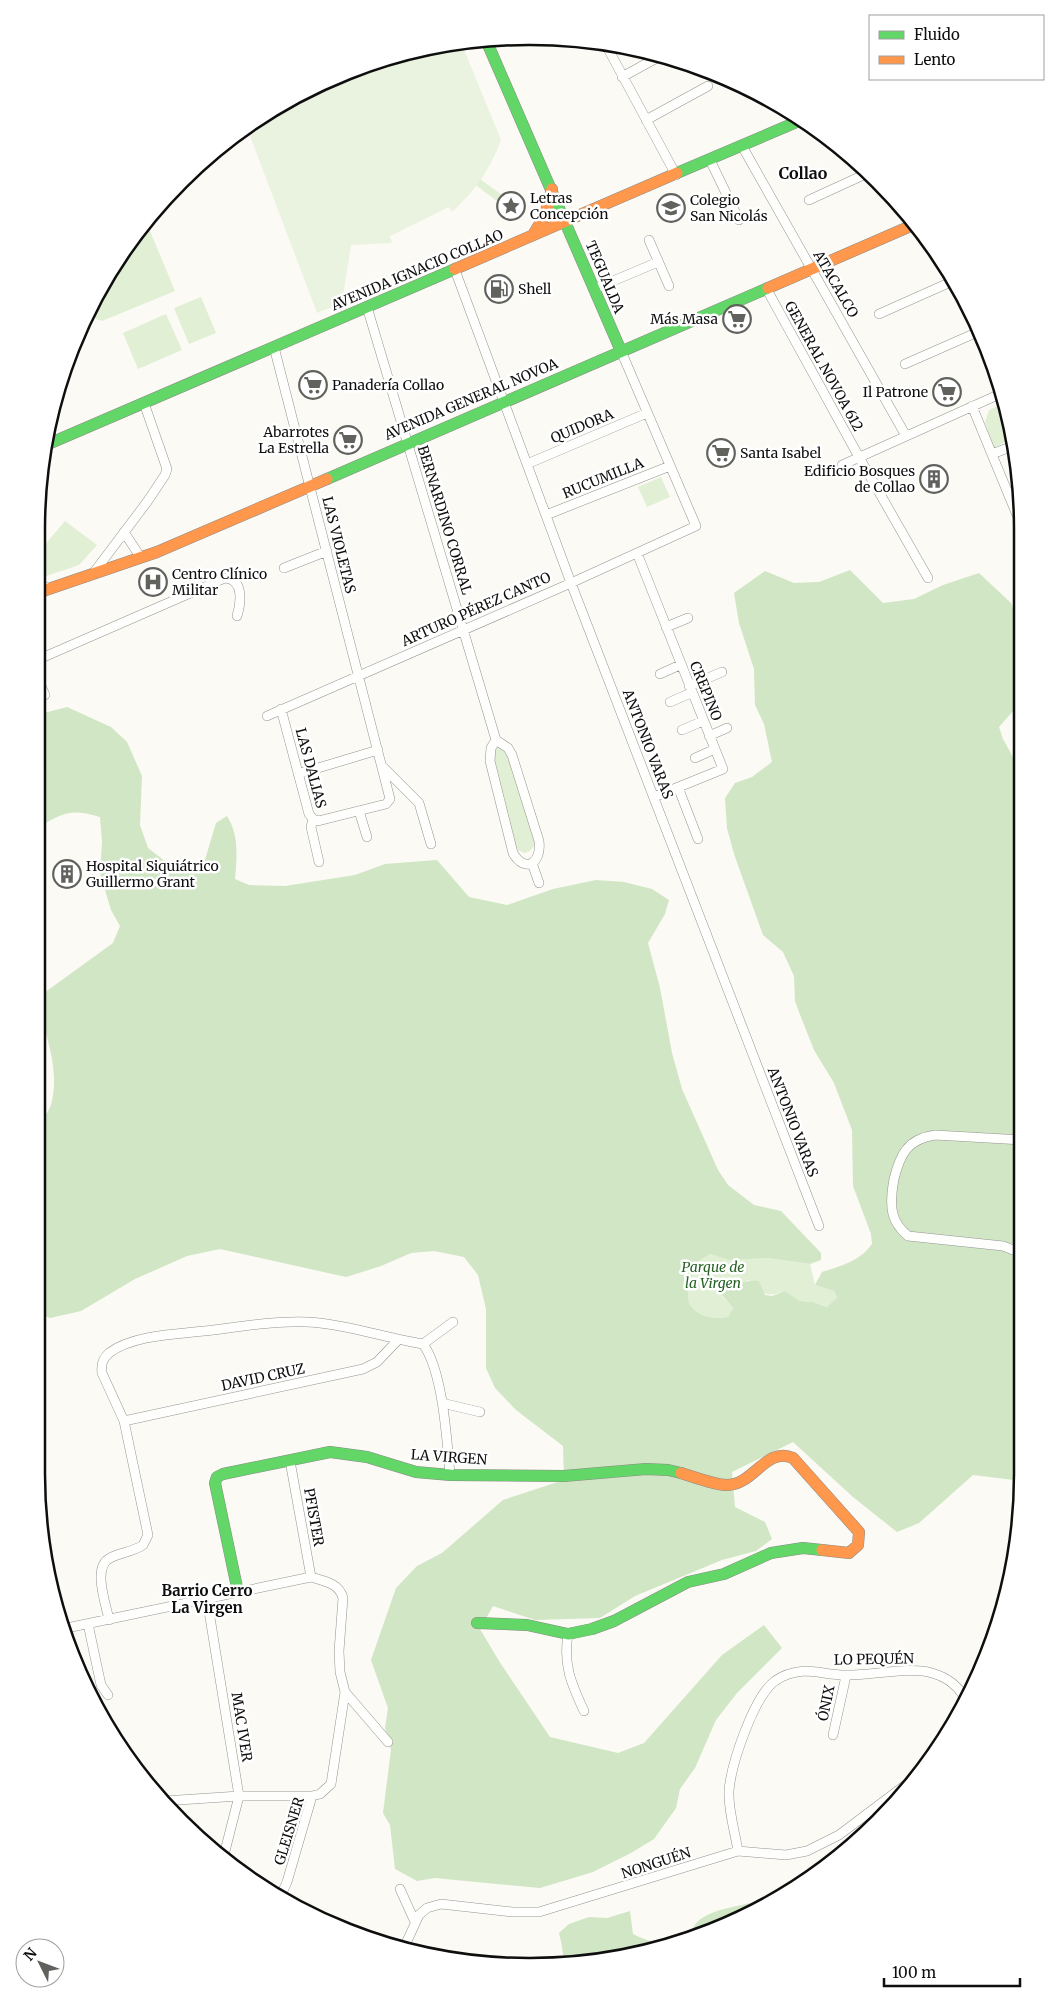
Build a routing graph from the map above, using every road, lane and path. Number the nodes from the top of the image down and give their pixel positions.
1 (489, 47) edge
2 (609, 52) edge
3 (651, 61) edge
4 (622, 77) junction
5 (708, 86) dead end
6 (646, 120) junction
7 (793, 123) edge
8 (742, 146) junction
9 (710, 160) junction
10 (676, 174) junction
11 (861, 177) edge
12 (552, 189) junction
13 (809, 200) dead end
14 (739, 220) dead end
15 (566, 222) junction
16 (908, 227) edge
17 (532, 237) junction
18 (649, 240) dead end
19 (658, 262) junction
20 (811, 269) junction
21 (455, 270) junction
22 (947, 284) edge
23 (669, 286) dead end
24 (766, 288) junction
25 (594, 289) junction
26 (367, 307) junction
27 (879, 314) dead end
28 (973, 335) edge
29 (274, 347) junction
30 (621, 351) junction
31 (905, 364) dead end
32 (995, 396) edge
33 (504, 401) junction
34 (144, 403) junction
35 (972, 406) junction
36 (647, 413) junction
37 (906, 436) junction
38 (53, 442) edge
39 (408, 443) junction
40 (1007, 448) edge
41 (992, 454) junction
42 (859, 457) junction
43 (527, 464) junction
44 (842, 465) dead end
45 (670, 466) junction
46 (310, 486) junction
47 (1013, 506) edge
48 (546, 515) junction
49 (696, 526) joint
50 (124, 532) junction
51 (326, 550) junction
52 (637, 553) junction
53 (141, 558) junction
54 (284, 568) dead end
55 (92, 575) junction
56 (928, 578) dead end
57 (571, 583) junction
58 (45, 590) edge
59 (237, 616) dead end
60 (688, 618) dead end
61 (666, 628) junction
62 (464, 630) junction
63 (45, 657) edge
64 (680, 665) junction
65 (722, 672) dead end
66 (660, 674) dead end
67 (359, 676) junction
68 (690, 689) junction
69 (670, 702) dead end
70 (281, 710) junction
71 (268, 716) dead end
72 (703, 721) junction
73 (727, 728) dead end
74 (682, 730) dead end
75 (709, 736) junction
76 (496, 740) junction
77 (714, 749) junction
78 (378, 750) junction
79 (695, 758) dead end
80 (383, 767) junction
81 (298, 774) junction
82 (678, 788) junction
83 (654, 797) junction
84 (359, 811) junction
85 (313, 819) junction
86 (367, 837) dead end
87 (698, 839) dead end
88 (431, 844) dead end
89 (319, 862) dead end
90 (532, 863) junction
91 (539, 883) dead end
92 (1014, 1140) edge
93 (819, 1226) dead end
94 (1014, 1250) edge
95 (453, 1322) dead end
96 (398, 1340) junction
97 (423, 1344) junction
98 (442, 1403) junction
99 (480, 1412) dead end
100 (124, 1421) junction
101 (290, 1461) junction
102 (450, 1475) junction
103 (311, 1577) junction
104 (238, 1592) junction
105 (207, 1599) junction
106 (109, 1620) junction
107 (477, 1623) dead end
108 (88, 1624) junction
109 (71, 1627) edge
110 (568, 1634) junction
111 (846, 1676) junction
112 (345, 1692) junction
113 (961, 1693) edge
114 (108, 1695) dead end
115 (584, 1711) dead end
116 (833, 1735) dead end
117 (388, 1742) dead end
118 (892, 1795) edge
119 (239, 1796) junction
120 (312, 1796) junction
121 (172, 1800) edge
122 (225, 1850) edge
123 (738, 1851) junction
124 (400, 1889) dead end
125 (284, 1891) edge
126 (415, 1922) junction
127 (407, 1942) edge

1 - 12 main road, TEGUALDA
2 - 4 street
3 - 4 street
4 - 6 street
5 - 6 street
6 - 10 street
7 - 8 main road, AVENIDA IGNACIO COLLAO
8 - 9 main road, AVENIDA IGNACIO COLLAO
8 - 20 street, ATACALCO
9 - 10 main road, AVENIDA IGNACIO COLLAO
9 - 14 street
10 - 15 main road, AVENIDA IGNACIO COLLAO
11 - 13 street
12 - 15 main road, TEGUALDA
12 - 17 main road
15 - 17 main road, AVENIDA IGNACIO COLLAO
15 - 25 main road, TEGUALDA
16 - 20 main road, AVENIDA GENERAL NOVOA
17 - 21 main road, AVENIDA IGNACIO COLLAO
18 - 19 street
19 - 23 street
19 - 25 street
20 - 24 main road, AVENIDA GENERAL NOVOA
20 - 37 street, ATACALCO
21 - 26 main road, AVENIDA IGNACIO COLLAO
21 - 33 street, ANTONIO VARAS
22 - 27 street
24 - 30 main road, AVENIDA GENERAL NOVOA
24 - 42 street, GENERAL NOVOA 612
25 - 30 main road, TEGUALDA
26 - 29 main road, AVENIDA IGNACIO COLLAO
26 - 39 street, BERNARDINO CORRAL
28 - 31 street
29 - 34 main road, AVENIDA IGNACIO COLLAO
29 - 46 street, LAS VIOLETAS
30 - 33 main road, AVENIDA GENERAL NOVOA
30 - 36 street, TEGUALDA
32 - 35 street
33 - 39 main road, AVENIDA GENERAL NOVOA
33 - 43 street, ANTONIO VARAS
34 - 38 main road, AVENIDA IGNACIO COLLAO
34 - 50 street
35 - 37 street
35 - 41 street
36 - 43 street, QUIDORA
36 - 45 street, TEGUALDA
37 - 42 street
39 - 46 main road, AVENIDA GENERAL NOVOA
39 - 62 street, BERNARDINO CORRAL
40 - 41 street
41 - 47 street
42 - 44 street
42 - 56 street, GENERAL NOVOA 612
43 - 48 street, ANTONIO VARAS
45 - 48 street, RUCUMILLA
45 - 49 street, TEGUALDA
46 - 51 street, LAS VIOLETAS
46 - 53 main road, AVENIDA GENERAL NOVOA
48 - 57 street, ANTONIO VARAS
49 - 52 street, ARTURO PÉREZ CANTO
50 - 53 street
50 - 55 street
51 - 54 street
51 - 67 street, LAS VIOLETAS
52 - 57 street, ARTURO PÉREZ CANTO
52 - 61 street, CREPINO
53 - 55 main road, AVENIDA GENERAL NOVOA
55 - 58 main road, AVENIDA GENERAL NOVOA
57 - 62 street, ARTURO PÉREZ CANTO
57 - 83 street, ANTONIO VARAS
59 - 63 street
60 - 61 street
61 - 64 street, CREPINO
62 - 67 street, ARTURO PÉREZ CANTO
62 - 76 street, BERNARDINO CORRAL
64 - 66 street
64 - 68 street, CREPINO
65 - 68 street
67 - 70 street, ARTURO PÉREZ CANTO
67 - 78 street, LAS VIOLETAS
68 - 69 street
68 - 72 street, CREPINO
70 - 71 street, ARTURO PÉREZ CANTO
70 - 81 street, LAS DALIAS
72 - 74 street
72 - 75 street, CREPINO
73 - 75 street
75 - 77 street, CREPINO
76 - 90 street, BERNARDINO CORRAL
76 - 90 street, BERNARDINO CORRAL
77 - 79 street
77 - 82 street, CREPINO
78 - 80 street, LAS VIOLETAS
78 - 81 street
80 - 84 street, LAS VIOLETAS
80 - 88 street
81 - 85 street, LAS DALIAS
82 - 83 street, CREPINO
82 - 87 street
83 - 93 street, ANTONIO VARAS
84 - 85 street
84 - 86 street
85 - 89 street, LAS DALIAS
90 - 91 street
92 - 94 street
95 - 97 street
96 - 97 street
96 - 100 street, DAVID CRUZ
96 - 100 street
97 - 98 street
98 - 99 street
98 - 102 street
100 - 106 street
101 - 102 main road, LA VIRGEN
101 - 103 street, PFISTER
101 - 104 main road, LA VIRGEN
102 - 110 main road, LA VIRGEN
103 - 104 street
103 - 112 street, GLEISNER
104 - 105 street
105 - 106 street
105 - 119 street, MAC IVER
106 - 108 street
107 - 110 main road
108 - 109 street
108 - 114 street
110 - 115 street
111 - 113 street, LO PEQUÉN
111 - 116 street, ÓNIX
111 - 123 street, LO PEQUÉN
112 - 117 street, GLEISNER
112 - 120 street, GLEISNER
118 - 123 street, NONGUÉN
119 - 120 street
119 - 121 street
119 - 122 street, MAC IVER
120 - 125 street, GLEISNER
123 - 126 street, NONGUÉN
124 - 126 street
126 - 127 street, NONGUÉN

